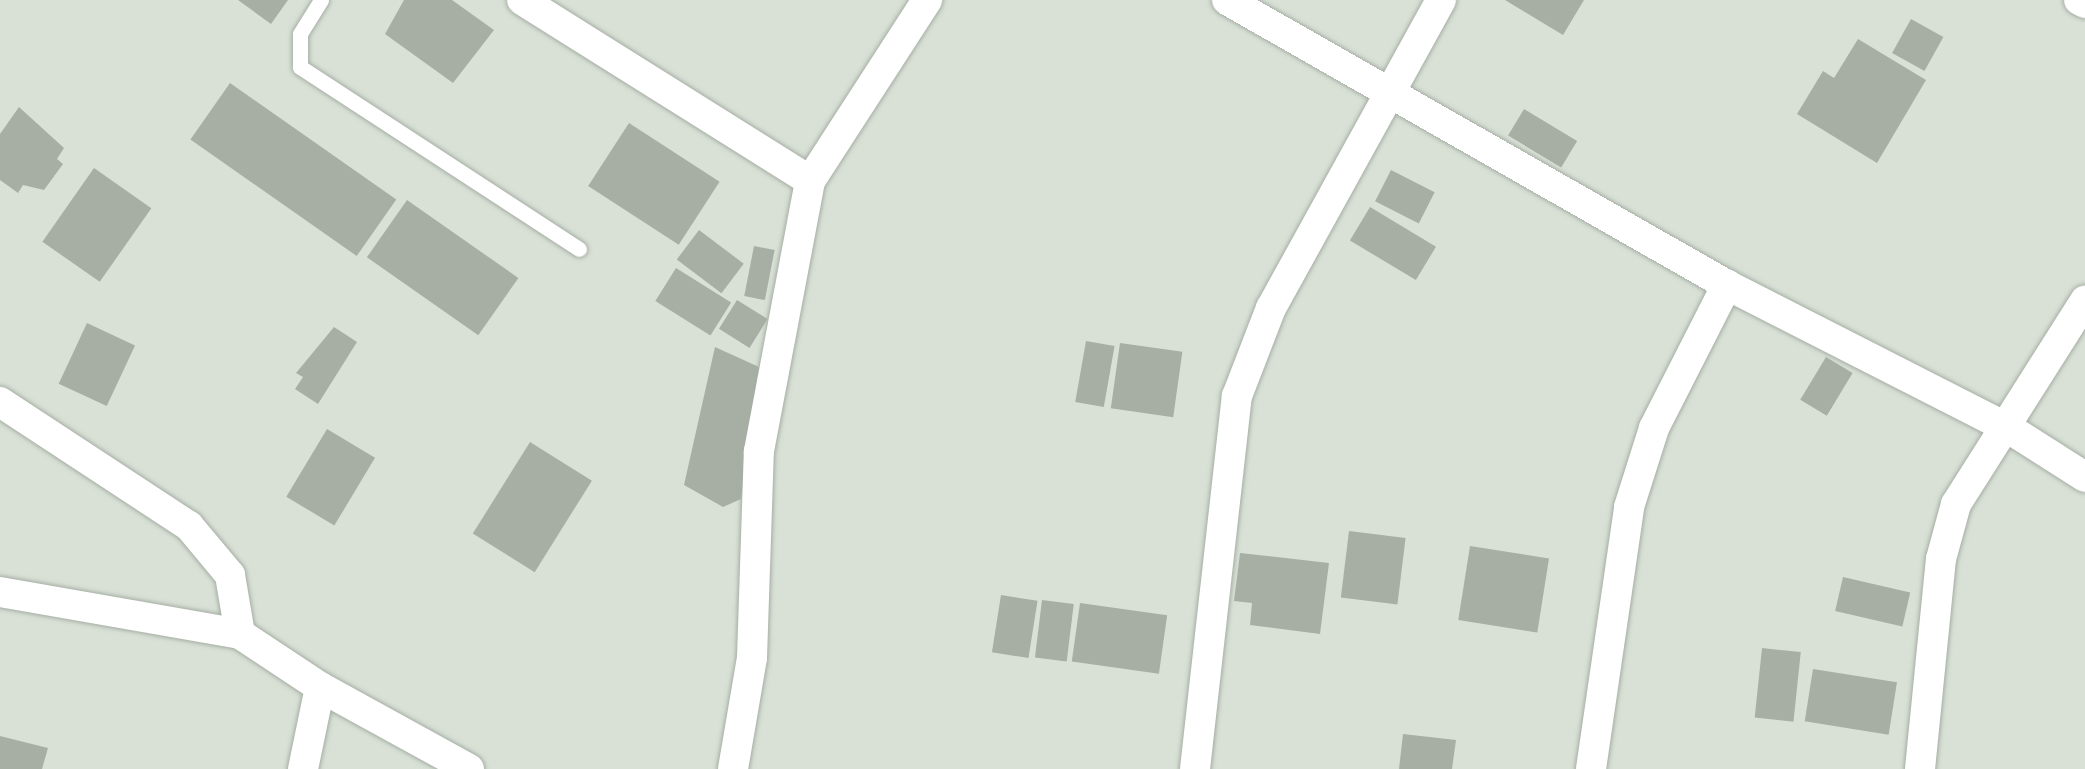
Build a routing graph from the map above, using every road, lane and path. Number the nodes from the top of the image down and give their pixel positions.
1 (322, 0) edge
2 (522, 0) edge
3 (926, 0) edge
4 (1227, 0) edge
5 (1441, 0) edge
6 (1392, 91) junction
7 (810, 181) junction
8 (580, 249) dead end
9 (1727, 285) junction
10 (2085, 301) edge
11 (0, 402) edge
12 (2008, 428) junction
13 (2085, 478) edge
14 (0, 592) edge
15 (240, 634) junction
16 (320, 687) junction
17 (303, 769) edge
18 (469, 769) edge
19 (734, 769) edge
20 (1195, 769) edge
21 (1591, 769) edge
22 (1920, 769) edge

1 - 8 lane
2 - 7 street
3 - 7 street
4 - 6 street
5 - 6 street
6 - 9 street
6 - 20 street
7 - 19 street
9 - 12 street
9 - 21 street
10 - 12 street
11 - 15 street
12 - 13 street
12 - 22 street
14 - 15 street
15 - 16 street
16 - 17 street
16 - 18 street

